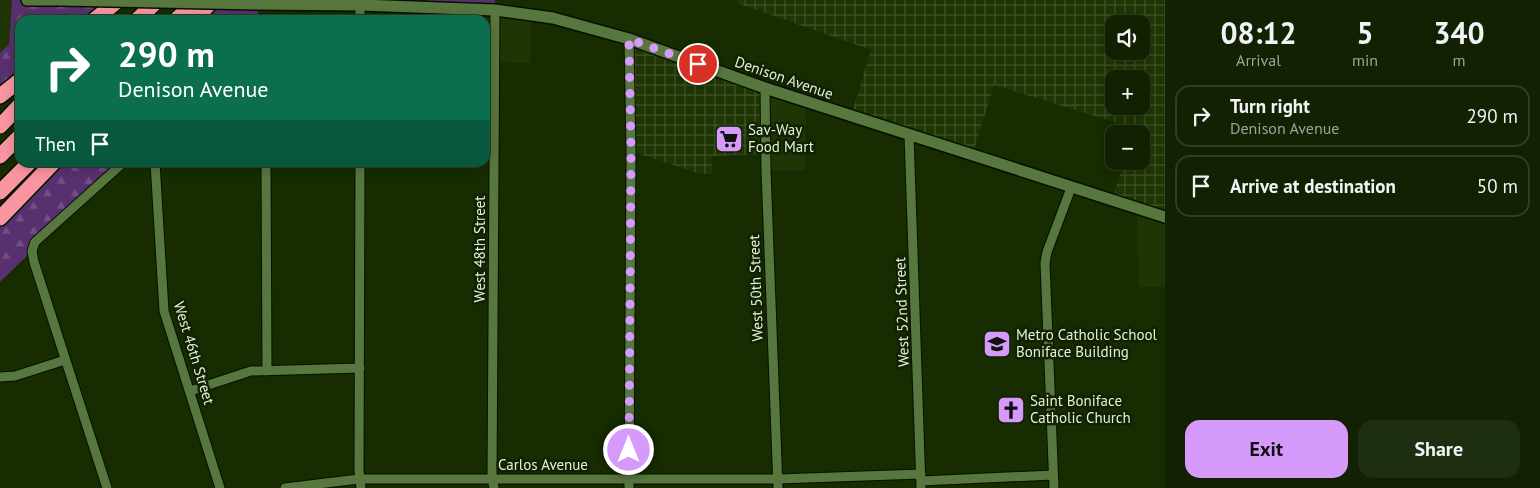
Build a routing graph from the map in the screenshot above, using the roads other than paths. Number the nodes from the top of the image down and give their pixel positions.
1 (27, 0) edge
2 (36, 0) edge
3 (61, 0) edge
4 (119, 0) edge
5 (128, 0) edge
6 (158, 0) edge
7 (197, 0) edge
8 (214, 0) edge
9 (339, 3) edge
10 (360, 5) junction
11 (496, 10) junction
12 (100, 15) edge
13 (112, 15) edge
14 (142, 15) edge
15 (181, 15) edge
16 (199, 15) edge
17 (360, 15) edge
18 (629, 39) junction
19 (15, 84) edge
20 (765, 88) junction
21 (0, 96) edge
22 (15, 110) edge
23 (0, 126) edge
24 (909, 136) junction
25 (15, 141) edge
26 (0, 156) edge
27 (25, 167) edge
28 (49, 167) edge
29 (118, 167) edge
30 (155, 167) edge
31 (266, 167) edge
32 (360, 167) edge
33 (41, 176) junction
34 (1071, 188) junction
35 (0, 192) edge
36 (0, 218) edge
37 (1165, 218) edge
38 (0, 222) edge
39 (65, 360) junction
40 (360, 368) junction
41 (267, 371) junction
42 (0, 377) edge
43 (190, 391) junction
44 (1053, 475) junction
45 (921, 481) edge
46 (360, 483) edge
47 (493, 483) edge
48 (629, 483) edge
49 (778, 483) edge
50 (106, 488) edge
51 (220, 488) edge
52 (285, 488) edge
53 (1054, 488) edge

1 - 2 main road, Denison Avenue
2 - 3 main road, Denison Avenue
3 - 9 main road, Denison Avenue, bridge
4 - 12 highway
5 - 13 highway
6 - 14 highway
7 - 15 highway
8 - 16 highway
9 - 10 main road, Denison Avenue
10 - 11 main road, Denison Avenue
10 - 17 street
11 - 18 main road, Denison Avenue
11 - 47 street, West 48th Street
18 - 20 main road, Denison Avenue
18 - 48 street
19 - 21 highway
20 - 24 main road, Denison Avenue
20 - 49 street, West 50th Street
22 - 23 highway
24 - 34 main road, Denison Avenue
24 - 45 street, West 52nd Street
25 - 26 highway
27 - 35 highway
28 - 33 highway
29 - 39 street
30 - 43 street, West 46th Street
31 - 41 street
32 - 40 street
33 - 36 highway
33 - 38 highway
34 - 37 main road, Denison Avenue
34 - 44 street
39 - 42 street
39 - 50 street
40 - 41 street
40 - 46 street
41 - 43 street
43 - 51 street, West 46th Street
44 - 45 street, Carlos Avenue
44 - 53 street
45 - 49 street, Carlos Avenue
46 - 47 street, Carlos Avenue
46 - 52 street, Carlos Avenue
47 - 48 street, Carlos Avenue
48 - 49 street, Carlos Avenue

